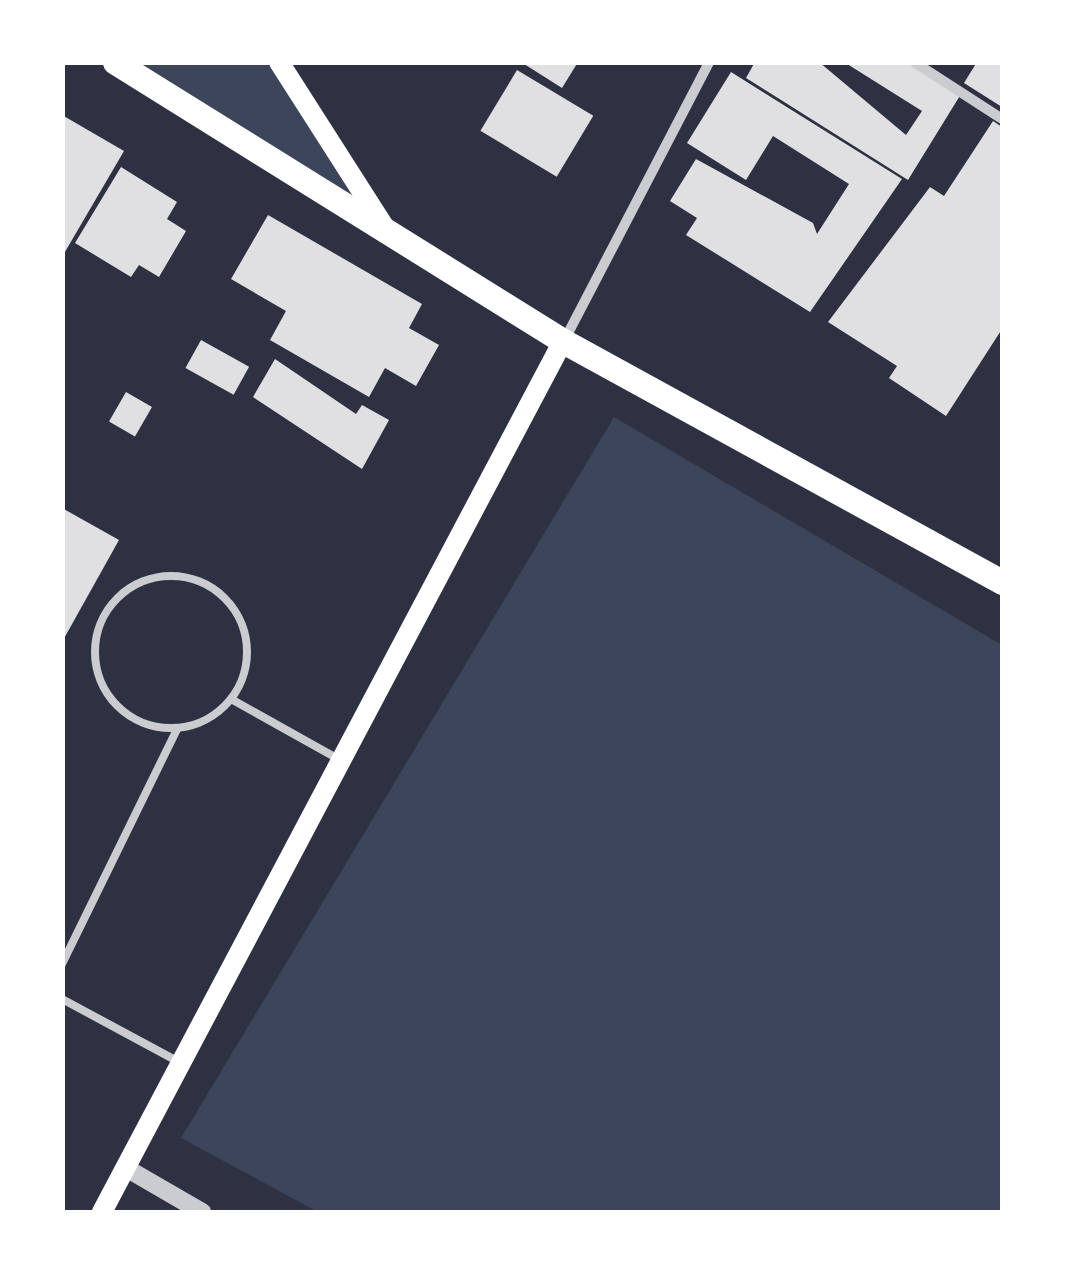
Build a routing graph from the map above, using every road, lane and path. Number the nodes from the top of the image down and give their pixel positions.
1 (115, 62) edge
2 (279, 62) edge
3 (709, 62) edge
4 (914, 62) edge
5 (1002, 119) edge
6 (392, 240) junction
7 (563, 341) junction
8 (1002, 582) edge
9 (231, 698) junction
10 (178, 730) junction
11 (342, 760) junction
12 (62, 964) edge
13 (62, 999) edge
14 (181, 1064) junction
15 (126, 1168) junction
16 (102, 1212) edge
17 (202, 1212) edge

1 - 6 main road
2 - 6 main road
3 - 7 street
4 - 5 street
6 - 7 main road
7 - 8 main road
7 - 11 main road
9 - 10 lane
9 - 10 lane
9 - 11 lane
10 - 12 lane
11 - 14 main road
13 - 14 lane
14 - 15 main road
15 - 16 main road
15 - 17 street

